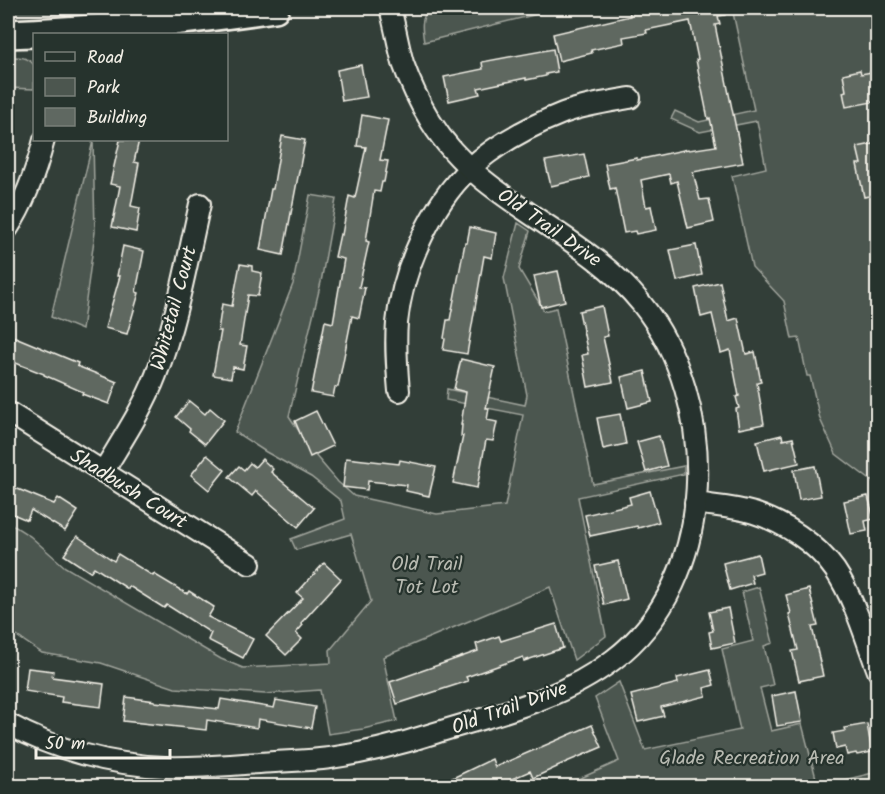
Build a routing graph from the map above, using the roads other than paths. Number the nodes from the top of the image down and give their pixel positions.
1 (275, 8) edge
2 (390, 8) edge
3 (33, 33) edge
4 (51, 33) edge
5 (8, 34) edge
6 (630, 98) dead end
7 (44, 141) edge
8 (469, 169) junction
9 (200, 204) dead end
10 (8, 228) edge
11 (399, 391) dead end
12 (8, 412) edge
13 (103, 472) junction
14 (695, 504) junction
15 (250, 564) dead end
16 (878, 671) edge
17 (8, 724) edge

1 - 4 street
2 - 8 street, Old Trail Drive
3 - 5 street
6 - 8 street
7 - 10 street
8 - 11 street
8 - 14 street, Old Trail Drive
9 - 13 street, Whitetail Court
12 - 13 street, Shadbush Court
13 - 15 street, Shadbush Court
14 - 16 street
14 - 17 street, Old Trail Drive

